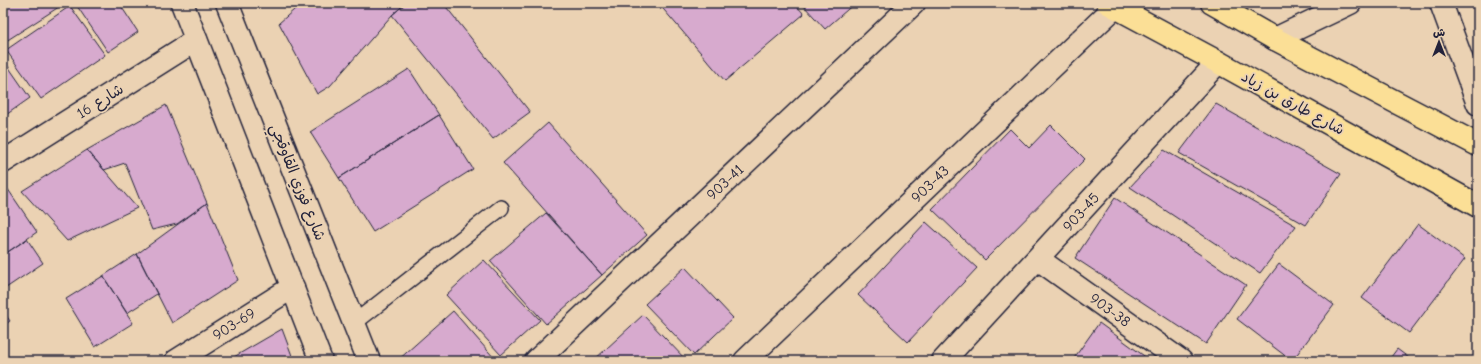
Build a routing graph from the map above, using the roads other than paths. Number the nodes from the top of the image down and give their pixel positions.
1 (182, 3) edge
2 (227, 3) edge
3 (914, 3) edge
4 (1212, 3) edge
5 (1350, 3) edge
6 (1441, 3) edge
7 (1112, 5) edge
8 (196, 40) junction
9 (1275, 40) junction
10 (1218, 62) junction
11 (1478, 104) edge
12 (1478, 145) edge
13 (3, 162) edge
14 (1478, 206) edge
15 (501, 208) dead end
16 (1038, 259) junction
17 (293, 288) junction
18 (354, 324) junction
19 (176, 361) edge
20 (321, 361) edge
21 (369, 361) edge
22 (536, 361) edge
23 (745, 361) edge
24 (943, 361) edge
25 (1181, 361) edge

1 - 8 street
2 - 18 street, شارع فوزي القاوقجي
3 - 22 street, 903-41
4 - 9 main road
5 - 9 street
6 - 11 street
7 - 10 main road, شارع طارق بن زياد
7 - 23 street, 903-43
8 - 13 street, شارع 16
8 - 17 street
9 - 12 main road
10 - 14 main road, شارع طارق بن زياد
10 - 16 street, 903-45
15 - 18 lane
16 - 24 street, 903-45
16 - 25 street, 903-38
17 - 19 street, 903-69
17 - 20 street
18 - 21 street, شارع فوزي القاوقجي

